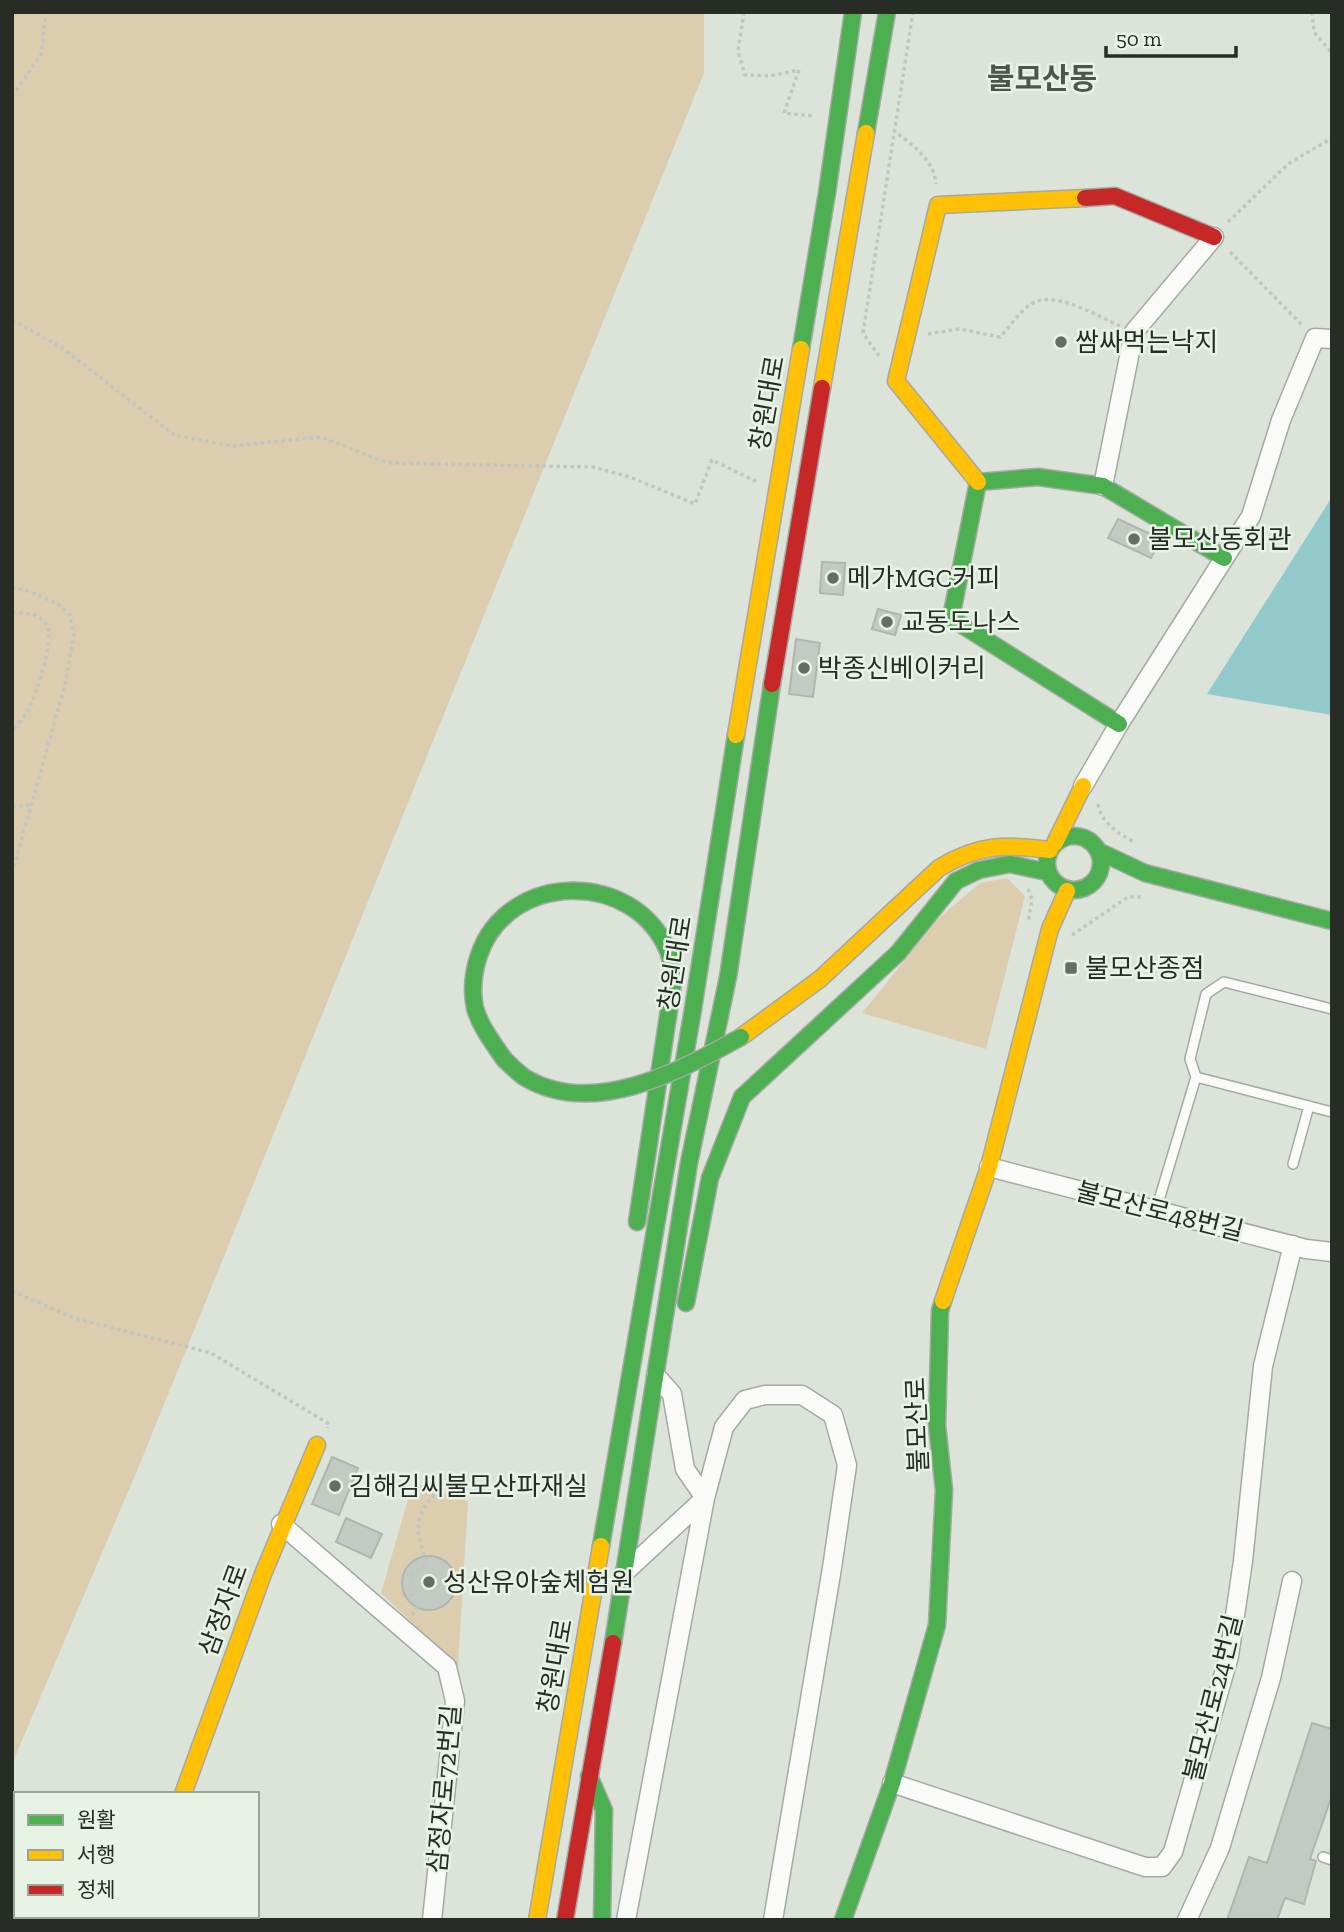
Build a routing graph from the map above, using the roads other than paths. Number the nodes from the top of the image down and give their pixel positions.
1 (853, 12) edge
2 (887, 12) edge
3 (1214, 237) joint
4 (1323, 339) edge
5 (978, 482) junction
6 (1103, 485) junction
7 (1224, 558) junction
8 (1119, 724) junction
9 (1090, 791) junction
10 (1078, 836) junction
11 (1052, 846) junction
12 (1098, 851) junction
13 (1144, 873) junction
14 (1049, 876) junction
15 (1092, 884) junction
16 (1067, 891) junction
17 (1332, 921) edge
18 (1049, 929) junction
19 (1332, 1009) edge
20 (1196, 1077) junction
21 (1309, 1106) junction
22 (1332, 1112) edge
23 (1293, 1164) dead end
24 (989, 1167) junction
25 (1156, 1210) junction
26 (635, 1236) dead end
27 (1293, 1245) junction
28 (1332, 1252) edge
29 (629, 1276) dead end
30 (641, 1315) junction
31 (683, 1323) dead end
32 (678, 1350) dead end
33 (658, 1369) junction
34 (317, 1445) road end
35 (705, 1498) junction
36 (281, 1524) junction
37 (624, 1573) junction
38 (1292, 1581) dead end
39 (589, 1776) junction
40 (892, 1783) junction
41 (184, 1792) edge
42 (432, 1920) edge
43 (537, 1920) edge
44 (565, 1920) edge
45 (602, 1920) edge
46 (626, 1920) edge
47 (773, 1920) edge
48 (843, 1920) edge
49 (1187, 1920) edge

1 - 30 main road, 창원대로
2 - 33 main road, 창원대로
3 - 5 main road
3 - 6 street
4 - 7 street
5 - 6 main road
5 - 8 main road
6 - 7 main road
7 - 8 street
8 - 9 street
9 - 10 main road
9 - 11 main road
10 - 11 main road
10 - 12 main road
11 - 14 main road
11 - 26 main road, bridge
12 - 13 main road
12 - 15 main road
13 - 15 main road
13 - 17 main road
14 - 16 main road
14 - 18 main road
14 - 31 main road
15 - 16 main road
16 - 18 main road
18 - 24 main road, 불모산로
19 - 20 lane
20 - 21 lane
20 - 25 lane
21 - 22 lane
21 - 23 lane
24 - 25 street, 불모산로48번길
24 - 40 main road, 불모산로
25 - 27 street, 불모산로48번길
27 - 28 street, 불모산로48번길
27 - 40 street, 불모산로24번길
29 - 30 main road
30 - 43 main road, 창원대로
32 - 33 main road
33 - 35 street
33 - 37 main road, 창원대로
34 - 36 main road, 삼정자로
35 - 37 street
35 - 46 street
35 - 47 street
36 - 41 main road, 삼정자로
36 - 42 street, 삼정자로72번길
37 - 39 main road, 창원대로
38 - 49 street
39 - 44 main road, 창원대로
39 - 45 main road
40 - 48 main road, 불모산로

